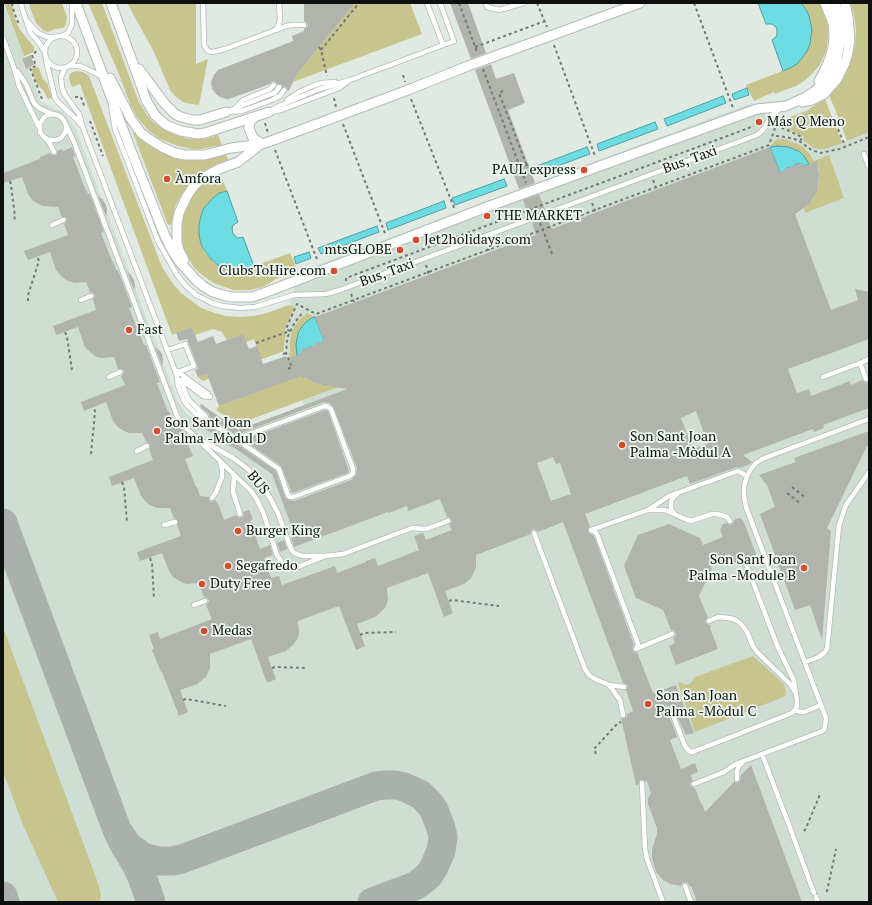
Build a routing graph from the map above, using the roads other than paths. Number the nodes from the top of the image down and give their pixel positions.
1 (21, 3) edge
2 (72, 3) edge
3 (76, 3) edge
4 (111, 3) edge
5 (203, 3) edge
6 (280, 3) edge
7 (427, 3) edge
8 (440, 3) edge
9 (486, 3) edge
10 (524, 3) edge
11 (640, 3) edge
12 (825, 3) edge
13 (835, 3) edge
14 (845, 3) edge
15 (26, 21) junction
16 (304, 25) dead end
17 (273, 31) junction
18 (89, 35) junction
19 (62, 36) junction
20 (57, 37) junction
21 (3, 38) edge
22 (443, 45) junction
23 (45, 53) junction
24 (46, 58) junction
25 (133, 61) junction
26 (67, 67) junction
27 (14, 68) junction
28 (105, 78) junction
29 (350, 80) junction
30 (341, 82) junction
31 (274, 85) dead end
32 (279, 87) dead end
33 (284, 90) dead end
34 (806, 97) junction
35 (788, 105) junction
36 (279, 106) junction
37 (230, 111) junction
38 (269, 112) junction
39 (52, 114) junction
40 (256, 116) junction
41 (64, 121) junction
42 (40, 128) junction
43 (83, 128) junction
44 (46, 138) junction
45 (267, 142) junction
46 (54, 152) dead end
47 (864, 154) dead end
48 (869, 167) edge
49 (63, 220) dead end
50 (52, 225) dead end
51 (189, 273) junction
52 (91, 296) dead end
53 (81, 300) dead end
54 (168, 350) junction
55 (869, 360) edge
56 (860, 363) junction
57 (120, 372) dead end
58 (179, 376) junction
59 (109, 377) dead end
60 (823, 377) dead end
61 (866, 379) dead end
62 (869, 419) edge
63 (195, 436) junction
64 (236, 439) junction
65 (147, 446) dead end
66 (137, 450) dead end
67 (220, 461) junction
68 (869, 472) edge
69 (232, 473) junction
70 (747, 476) junction
71 (678, 492) junction
72 (212, 498) dead end
73 (648, 510) junction
74 (240, 514) dead end
75 (675, 514) junction
76 (448, 521) dead end
77 (176, 522) dead end
78 (730, 522) dead end
79 (164, 525) dead end
80 (534, 533) dead end
81 (325, 556) junction
82 (745, 561) dead end
83 (205, 601) dead end
84 (194, 605) dead end
85 (709, 621) dead end
86 (672, 634) dead end
87 (805, 662) junction
88 (609, 685) junction
89 (624, 687) dead end
90 (797, 696) junction
91 (821, 705) junction
92 (666, 709) dead end
93 (795, 710) junction
94 (623, 715) dead end
95 (762, 754) junction
96 (743, 762) junction
97 (737, 779) dead end
98 (642, 783) dead end
99 (694, 784) dead end
100 (686, 886) dead end
101 (816, 898) edge
102 (663, 902) edge
103 (691, 902) edge

1 - 15 lane
2 - 19 lane
3 - 18 street
4 - 25 street
5 - 17 lane
6 - 17 lane
7 - 22 lane
8 - 22 lane
9 - 10 lane
11 - 45 street
12 - 34 street
13 - 34 street
14 - 35 street
15 - 20 lane
15 - 23 lane
16 - 17 lane
18 - 28 street
18 - 45 street
19 - 20 lane
19 - 26 lane
20 - 23 lane
21 - 27 lane
22 - 29 lane
23 - 24 lane
24 - 26 lane
24 - 43 lane
25 - 37 street
25 - 40 street
26 - 28 lane
26 - 43 lane
27 - 39 lane
27 - 42 lane
28 - 35 lane, Bus, Taxi
28 - 51 street
29 - 30 lane
29 - 38 lane
30 - 36 lane
30 - 36 lane
31 - 37 lane
32 - 37 lane
33 - 37 lane
34 - 35 street
35 - 51 street
36 - 38 lane
38 - 40 street
39 - 41 lane
39 - 42 lane
40 - 45 street
41 - 44 lane
41 - 63 lane
42 - 44 lane
43 - 54 lane
44 - 46 lane
45 - 51 street
47 - 48 lane
49 - 50 lane
52 - 53 lane
54 - 58 lane
54 - 58 lane
55 - 56 lane
56 - 60 lane
56 - 61 lane
57 - 59 lane
58 - 58 lane
58 - 64 lane
62 - 70 lane
63 - 67 lane
63 - 81 lane, BUS
64 - 64 lane
65 - 66 lane
67 - 69 lane
67 - 72 lane
68 - 87 lane
69 - 74 lane
69 - 81 lane
70 - 71 lane
70 - 87 lane
71 - 73 lane
71 - 75 lane
73 - 75 lane
73 - 86 lane
75 - 78 lane
76 - 81 lane
77 - 79 lane
80 - 88 lane
82 - 90 lane
83 - 84 lane
85 - 90 lane
87 - 91 lane
88 - 89 lane
88 - 94 lane
90 - 93 lane
91 - 93 lane
91 - 95 lane
92 - 93 lane
95 - 96 lane
95 - 101 lane
96 - 97 lane
96 - 99 lane
98 - 102 lane
100 - 103 lane

